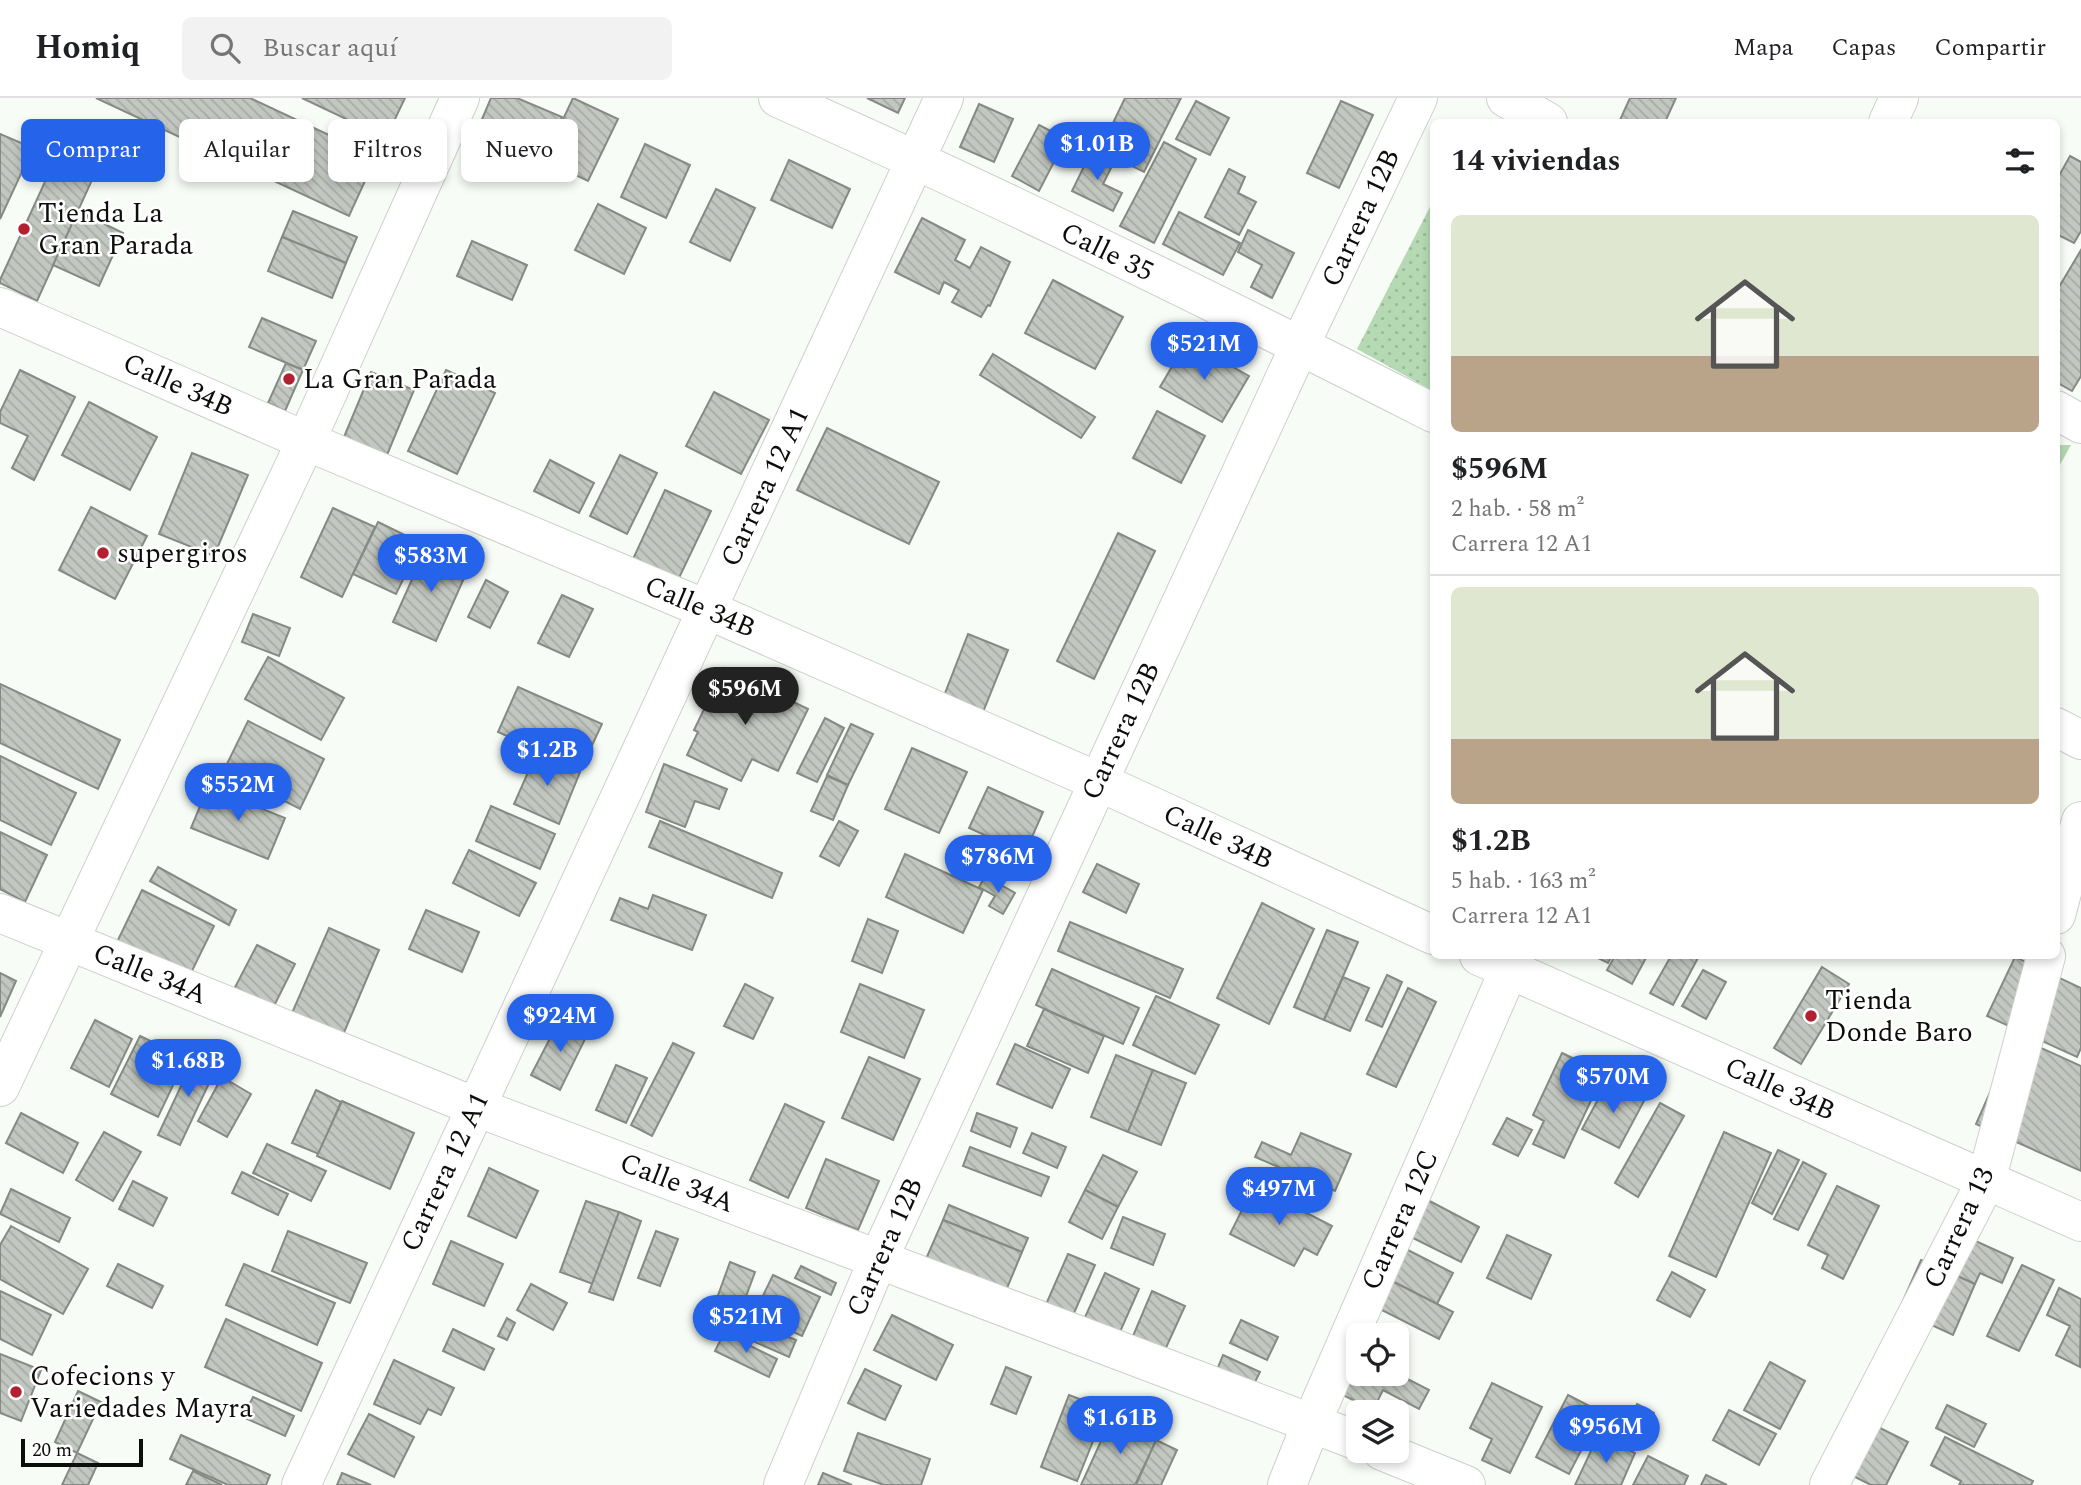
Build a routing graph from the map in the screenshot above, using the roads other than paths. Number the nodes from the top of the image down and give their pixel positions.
1 (460, 98) edge
2 (778, 98) edge
3 (944, 98) edge
4 (1418, 98) edge
5 (1506, 98) edge
6 (1899, 98) edge
7 (1543, 119) edge
8 (1889, 119) edge
9 (917, 159) junction
10 (0, 307) edge
11 (1300, 345) junction
12 (1430, 411) edge
13 (2060, 412) edge
14 (2081, 424) edge
15 (306, 441) junction
16 (708, 610) junction
17 (2060, 729) edge
18 (2081, 740) edge
19 (1097, 781) junction
20 (2081, 821) edge
21 (2060, 900) edge
22 (0, 913) edge
23 (1430, 934) edge
24 (69, 941) junction
25 (2045, 959) edge
26 (1501, 960) edge
27 (0, 1087) edge
28 (475, 1107) junction
29 (1986, 1181) junction
30 (2081, 1222) edge
31 (877, 1260) junction
32 (1312, 1422) junction
33 (1346, 1436) edge
34 (1409, 1462) edge
35 (301, 1485) edge
36 (783, 1485) edge
37 (1287, 1485) edge
38 (1466, 1485) edge
39 (1829, 1485) edge

1 - 15 street
2 - 9 street, Calle 35
3 - 9 street, Carrera 12 A1
4 - 11 street, Carrera 12B
5 - 7 street
6 - 8 street
9 - 11 street, Calle 35
9 - 16 street, Carrera 12 A1
10 - 15 street, Calle 34B
11 - 12 street, Calle 35
11 - 19 street, Carrera 12B
13 - 14 street
15 - 16 street, Calle 34B
15 - 24 street
16 - 19 street, Calle 34B
16 - 28 street, Carrera 12 A1
17 - 18 street
19 - 23 street, Calle 34B
19 - 31 street, Carrera 12B
20 - 21 street
22 - 24 street, Calle 34A
24 - 27 street
24 - 28 street, Calle 34A
25 - 29 street, Carrera 13
26 - 29 street, Calle 34B
26 - 32 street, Carrera 12C
28 - 31 street, Calle 34A
28 - 35 street, Carrera 12 A1
29 - 30 street, Calle 34B
29 - 39 street, Carrera 13
31 - 32 street, Calle 34A
31 - 36 street, Carrera 12B
32 - 33 street, Calle 34A
32 - 37 street, Carrera 12C
34 - 38 street

